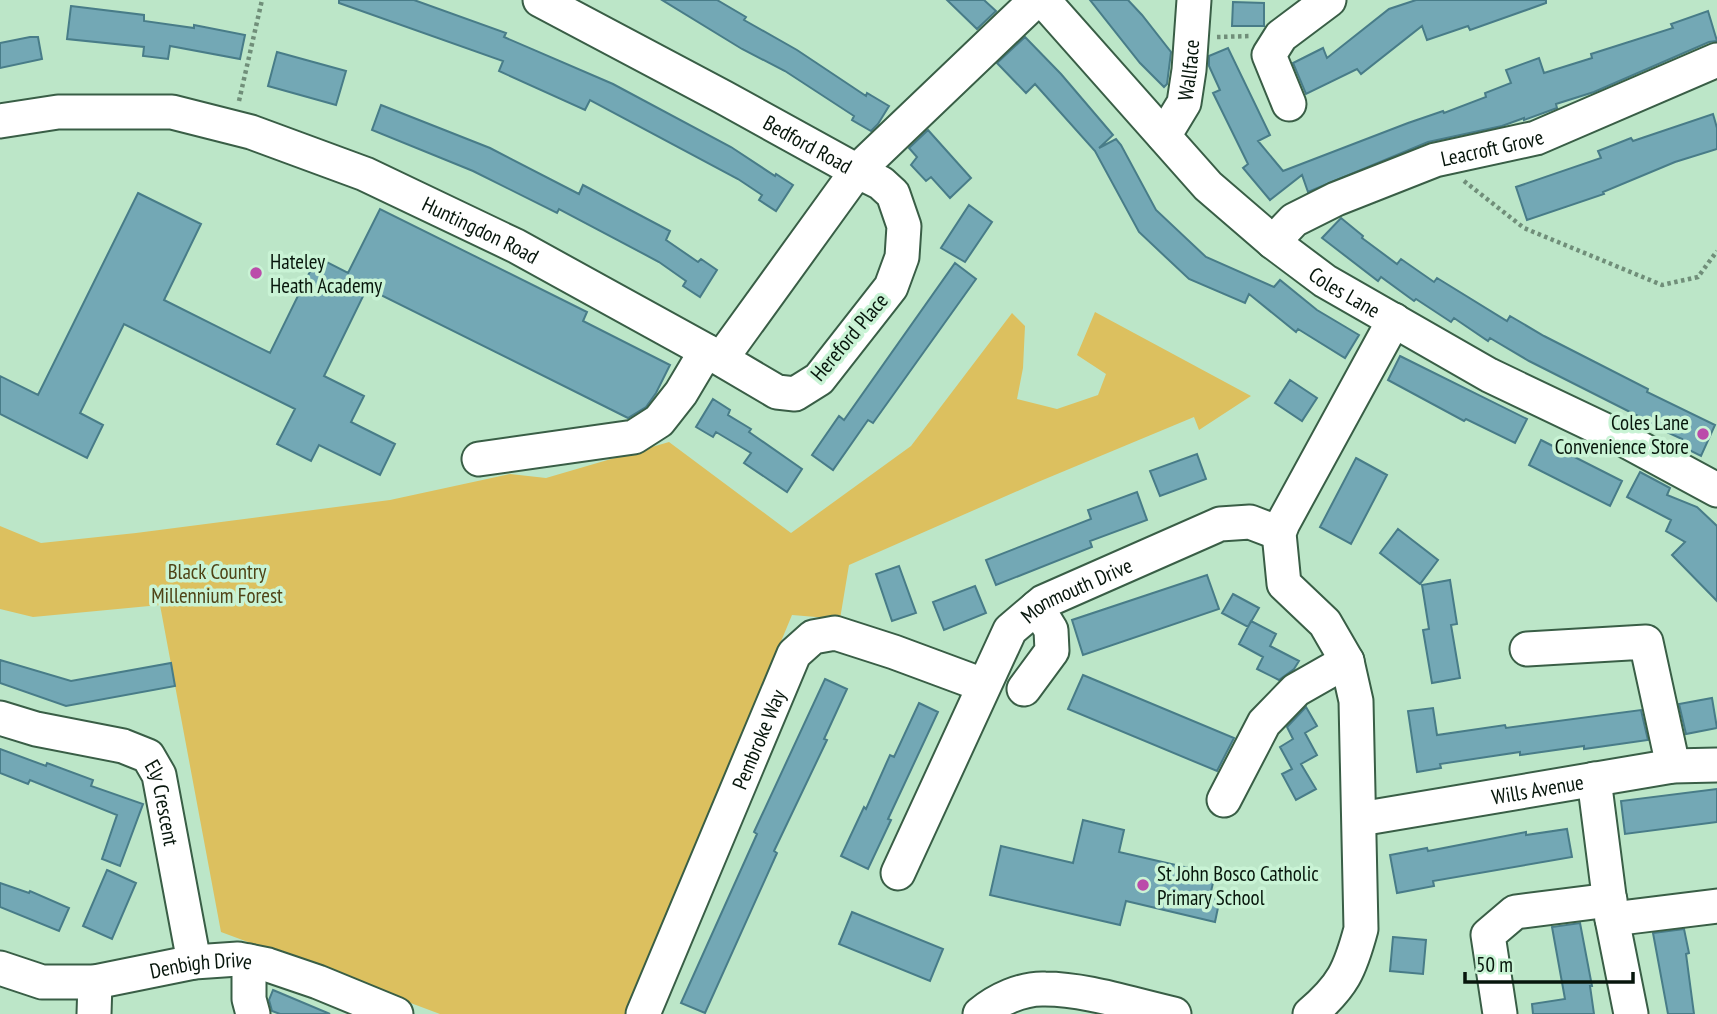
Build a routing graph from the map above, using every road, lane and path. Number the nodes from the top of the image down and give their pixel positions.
1 (262, 0) edge
2 (540, 0) edge
3 (1036, 0) edge
4 (1043, 0) edge
5 (1194, 0) edge
6 (1329, 0) edge
7 (588, 11) edge
8 (1281, 36) junction
9 (1192, 37) junction
10 (1717, 60) edge
11 (1289, 104) dead end
12 (0, 121) edge
13 (233, 127) junction
14 (1164, 136) junction
15 (1435, 160) junction
16 (857, 172) junction
17 (1273, 242) junction
18 (1717, 251) edge
19 (1394, 320) junction
20 (714, 355) junction
21 (479, 459) dead end
22 (1717, 491) edge
23 (1279, 533) junction
24 (1037, 607) junction
25 (1527, 649) dead end
26 (1347, 661) junction
27 (983, 685) junction
28 (1024, 689) dead end
29 (0, 718) edge
30 (1717, 765) edge
31 (1672, 766) junction
32 (1594, 779) junction
33 (1224, 800) dead end
34 (1360, 819) junction
35 (898, 873) dead end
36 (1717, 906) edge
37 (1611, 909) junction
38 (249, 961) junction
39 (194, 962) junction
40 (0, 968) edge
41 (95, 998) edge
42 (986, 1009) edge
43 (378, 1011) edge
44 (253, 1014) edge
45 (643, 1014) edge
46 (1174, 1014) edge
47 (1310, 1014) edge
48 (1500, 1014) edge
49 (1631, 1014) edge

1 - 13 path
2 - 7 street, Bedford Road
3 - 16 street, Bedford Road
4 - 14 street, Coles Lane
5 - 9 street, Wallface
6 - 8 street
7 - 16 street, Bedford Road
8 - 9 path
8 - 11 street
9 - 14 street, Wallface
10 - 15 street, Leacroft Grove
12 - 13 street, Huntingdon Road
13 - 20 street, Huntingdon Road
14 - 17 street, Coles Lane
15 - 17 street, Leacroft Grove
15 - 18 path
16 - 20 street
16 - 20 street, Hereford Place
17 - 19 street, Coles Lane
19 - 22 street, Coles Lane
19 - 23 street
20 - 21 street
23 - 24 street, Monmouth Drive
23 - 26 street
24 - 27 street, Monmouth Drive
24 - 28 street
25 - 31 street
26 - 33 street
26 - 34 street
27 - 35 street, Monmouth Drive
27 - 45 street, Pembroke Way
29 - 39 street, Ely Crescent
30 - 31 street, Wills Avenue
31 - 32 street, Wills Avenue
32 - 34 street, Wills Avenue
32 - 37 street
34 - 47 street
36 - 37 street
37 - 48 street
37 - 49 street
38 - 39 street, Denbigh Drive
38 - 43 street, Denbigh Drive
38 - 44 street
39 - 41 street, Denbigh Drive
40 - 41 street, Denbigh Drive
42 - 46 street

